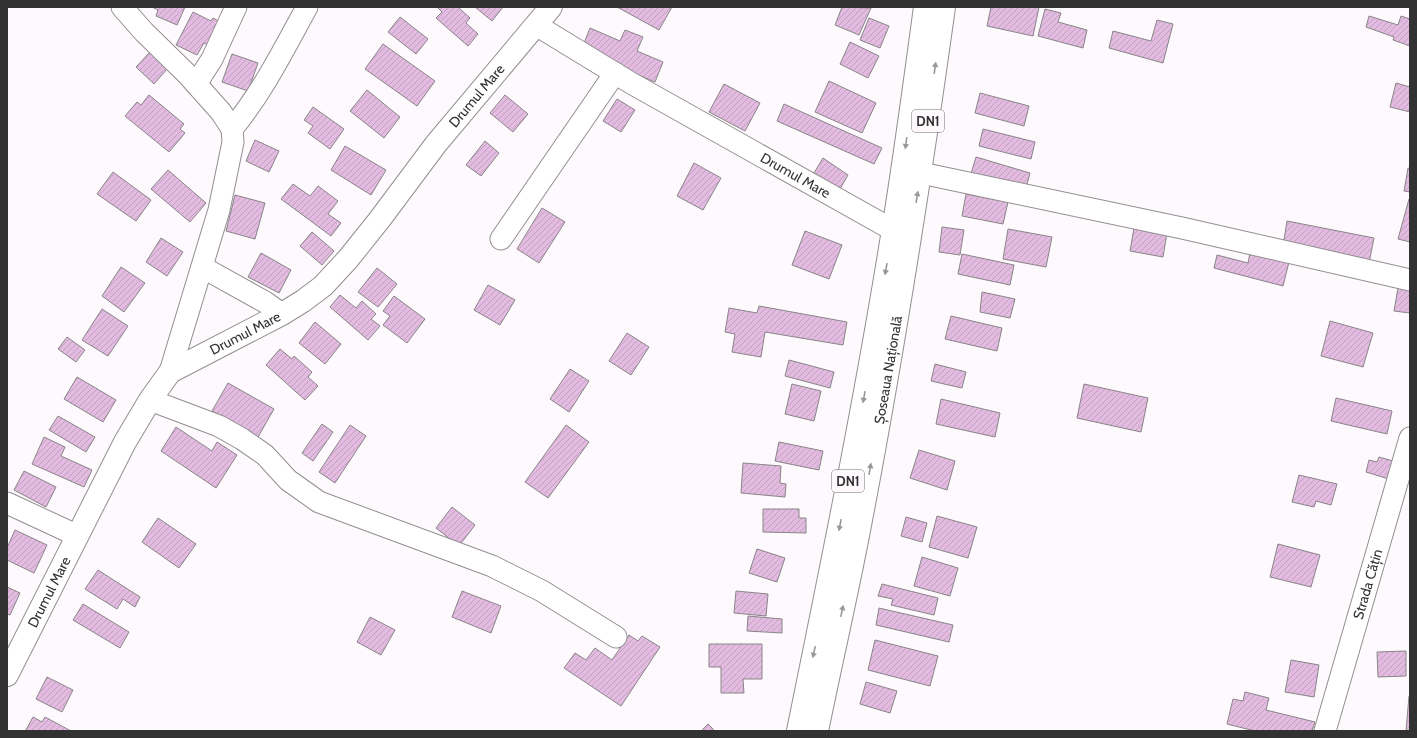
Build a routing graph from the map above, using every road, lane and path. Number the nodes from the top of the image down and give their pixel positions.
1 (122, 7) edge
2 (236, 7) edge
3 (306, 7) edge
4 (551, 7) edge
5 (925, 7) edge
6 (944, 7) edge
7 (536, 24) junction
8 (615, 73) junction
9 (196, 84) junction
10 (232, 129) junction
11 (921, 173) junction
12 (893, 230) junction
13 (501, 239) dead end
14 (202, 267) junction
15 (1410, 280) edge
16 (282, 314) junction
17 (170, 372) junction
18 (150, 400) junction
19 (1410, 438) edge
20 (7, 503) edge
21 (76, 536) junction
22 (616, 637) dead end
23 (7, 675) edge
24 (798, 731) edge
25 (817, 731) edge
26 (1325, 731) edge

1 - 9 street
2 - 9 street
3 - 10 street
4 - 7 main road, Drumul Mare
5 -> 12 main road, Șoseaua Națională / DN1
11 -> 6 main road, Șoseaua Națională / DN1
7 - 8 street, Drumul Mare
7 - 16 main road, Drumul Mare
8 - 12 street, Drumul Mare
8 - 13 street
9 - 10 street
10 - 14 street
11 - 15 street
25 -> 11 main road, Șoseaua Națională / DN1
12 -> 24 main road, Șoseaua Națională / DN1
14 - 16 street
14 - 17 street
16 - 17 main road, Drumul Mare
17 - 18 main road, Drumul Mare
18 - 21 main road, Drumul Mare
18 - 22 street
19 - 26 street, Strada Cățin
20 - 21 street
21 - 23 main road, Drumul Mare

